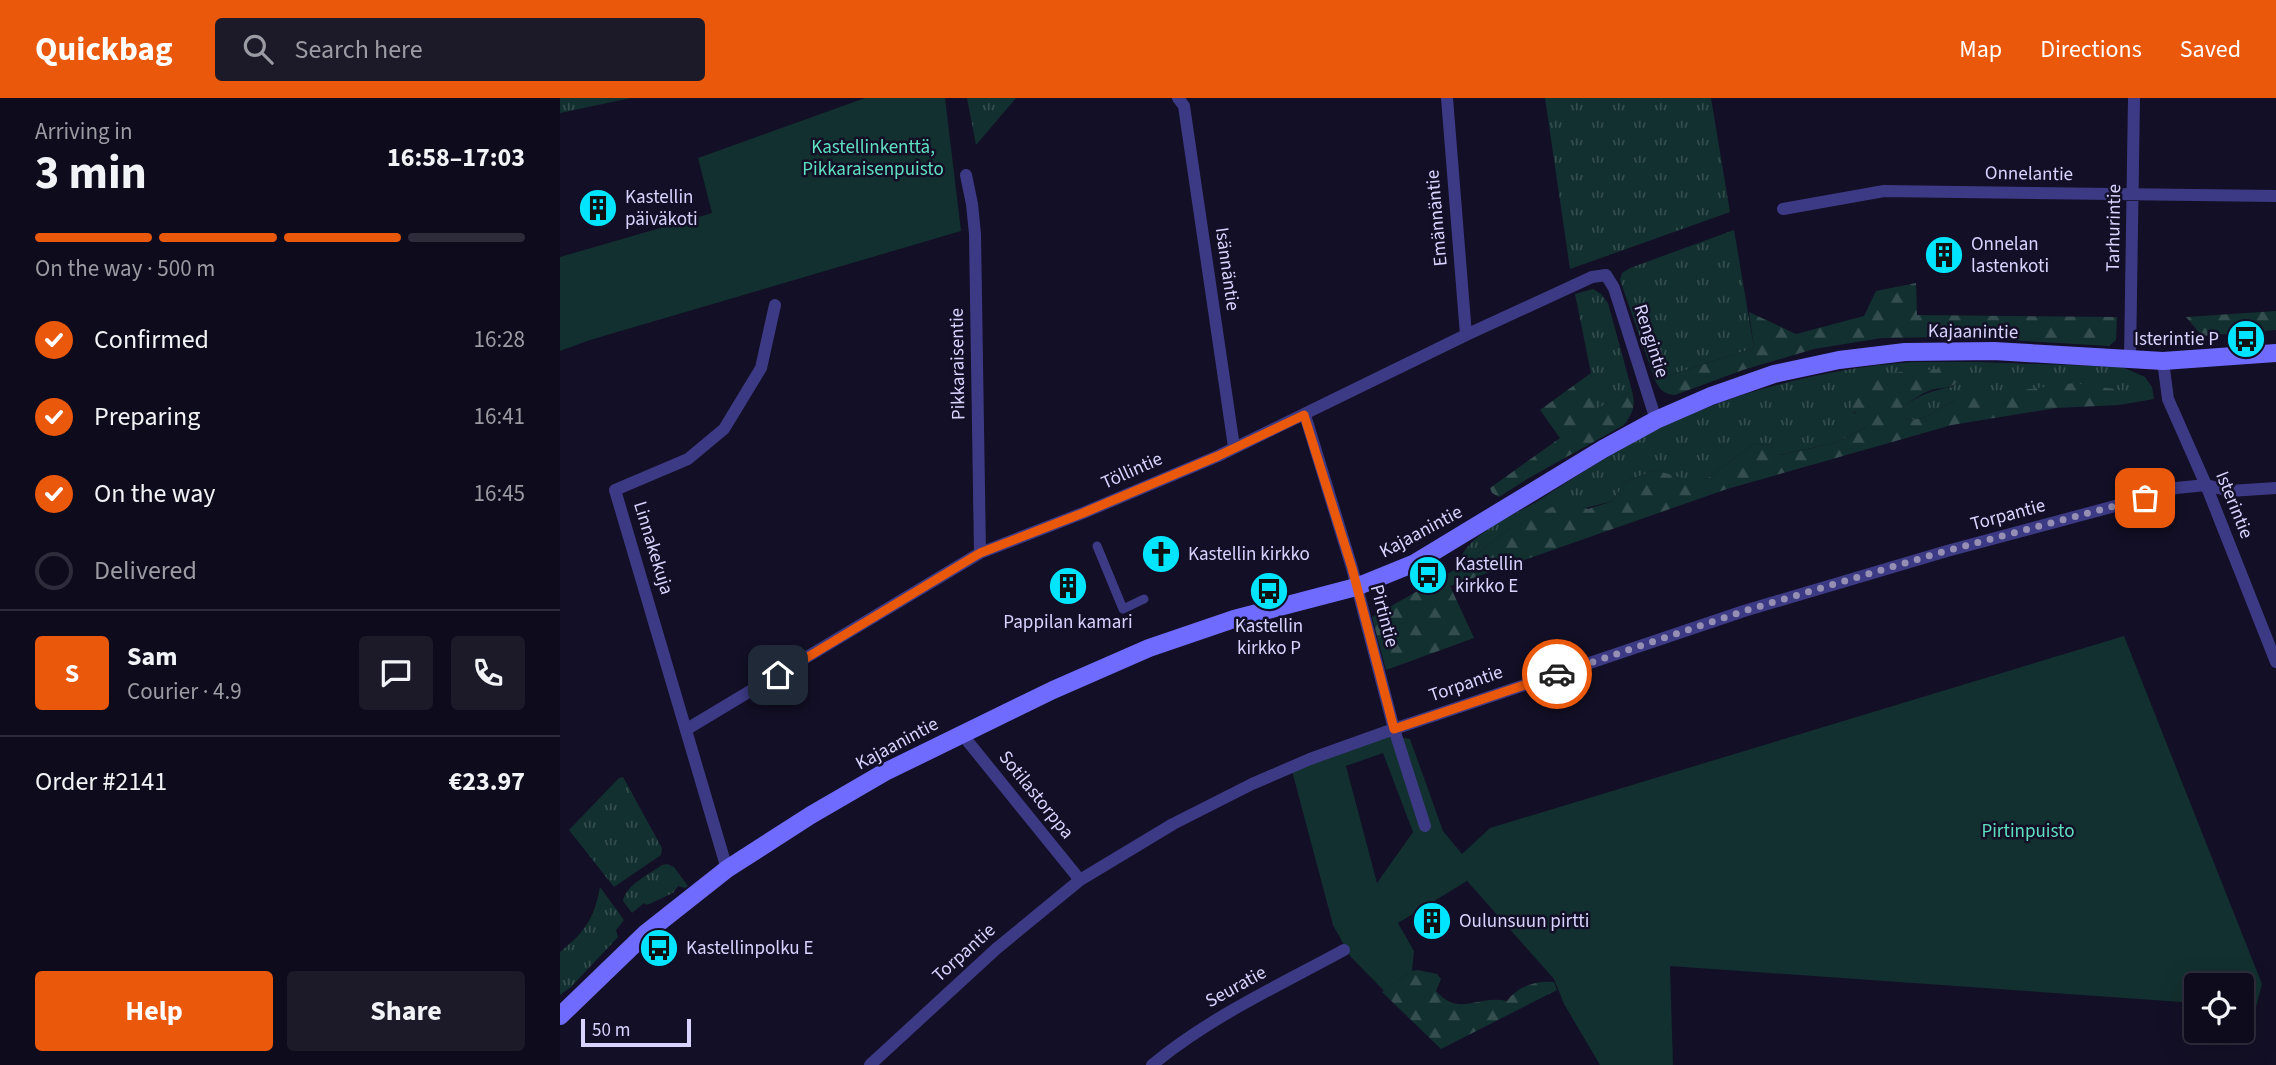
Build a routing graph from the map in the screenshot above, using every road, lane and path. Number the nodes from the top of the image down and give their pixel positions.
1 (1178, 98) edge
2 (1447, 98) edge
3 (2134, 98) edge
4 (965, 175) dead end
5 (2133, 195) junction
6 (2276, 196) edge
7 (1783, 209) dead end
8 (1606, 275) joint
9 (775, 305) dead end
10 (1466, 335) junction
11 (2276, 353) edge
12 (2130, 359) junction
13 (2163, 360) junction
14 (1304, 415) junction
15 (1656, 421) junction
16 (1234, 447) junction
17 (2206, 485) junction
18 (2276, 488) edge
19 (1097, 546) dead end
20 (980, 553) junction
21 (1356, 587) junction
22 (1144, 599) dead end
23 (2276, 662) edge
24 (687, 729) junction
25 (1394, 729) junction
26 (961, 733) junction
27 (1425, 826) dead end
28 (727, 869) junction
29 (1080, 880) junction
30 (1344, 950) dead end
31 (560, 1014) edge
32 (870, 1065) edge
33 (1152, 1065) edge

1 - 16 street, Isännäntie
2 - 10 street, Emännäntie
3 - 5 street, Tarhurintie
4 - 20 street, Pikkaraisentie
5 - 6 street, Onnelantie
5 - 7 street, Onnelantie
5 - 12 street, Tarhurintie
8 - 10 street, Töllintie
8 - 15 street, Rengintie
9 - 24 street, Linnakekuja
10 - 14 street, Töllintie
11 - 13 main road, Kajaanintie
12 - 13 main road, Kajaanintie
12 - 15 main road, Kajaanintie
13 - 17 street, Isterintie
14 - 16 street, Töllintie
14 - 21 street, Pirtintie
15 - 21 main road, Kajaanintie
16 - 20 street, Töllintie
17 - 18 street, Torpantie
17 - 23 street, Isterintie
17 - 25 street, Torpantie
19 - 22 street
20 - 24 street, Töllintie
21 - 25 street, Pirtintie
21 - 26 main road, Kajaanintie
24 - 28 street, Linnakekuja
25 - 27 street, Pirtintie
25 - 29 street, Torpantie
26 - 28 main road, Kajaanintie
26 - 29 street, Sotilastorppa
28 - 31 main road, Kajaanintie
29 - 32 street, Torpantie
30 - 33 street, Seuratie

